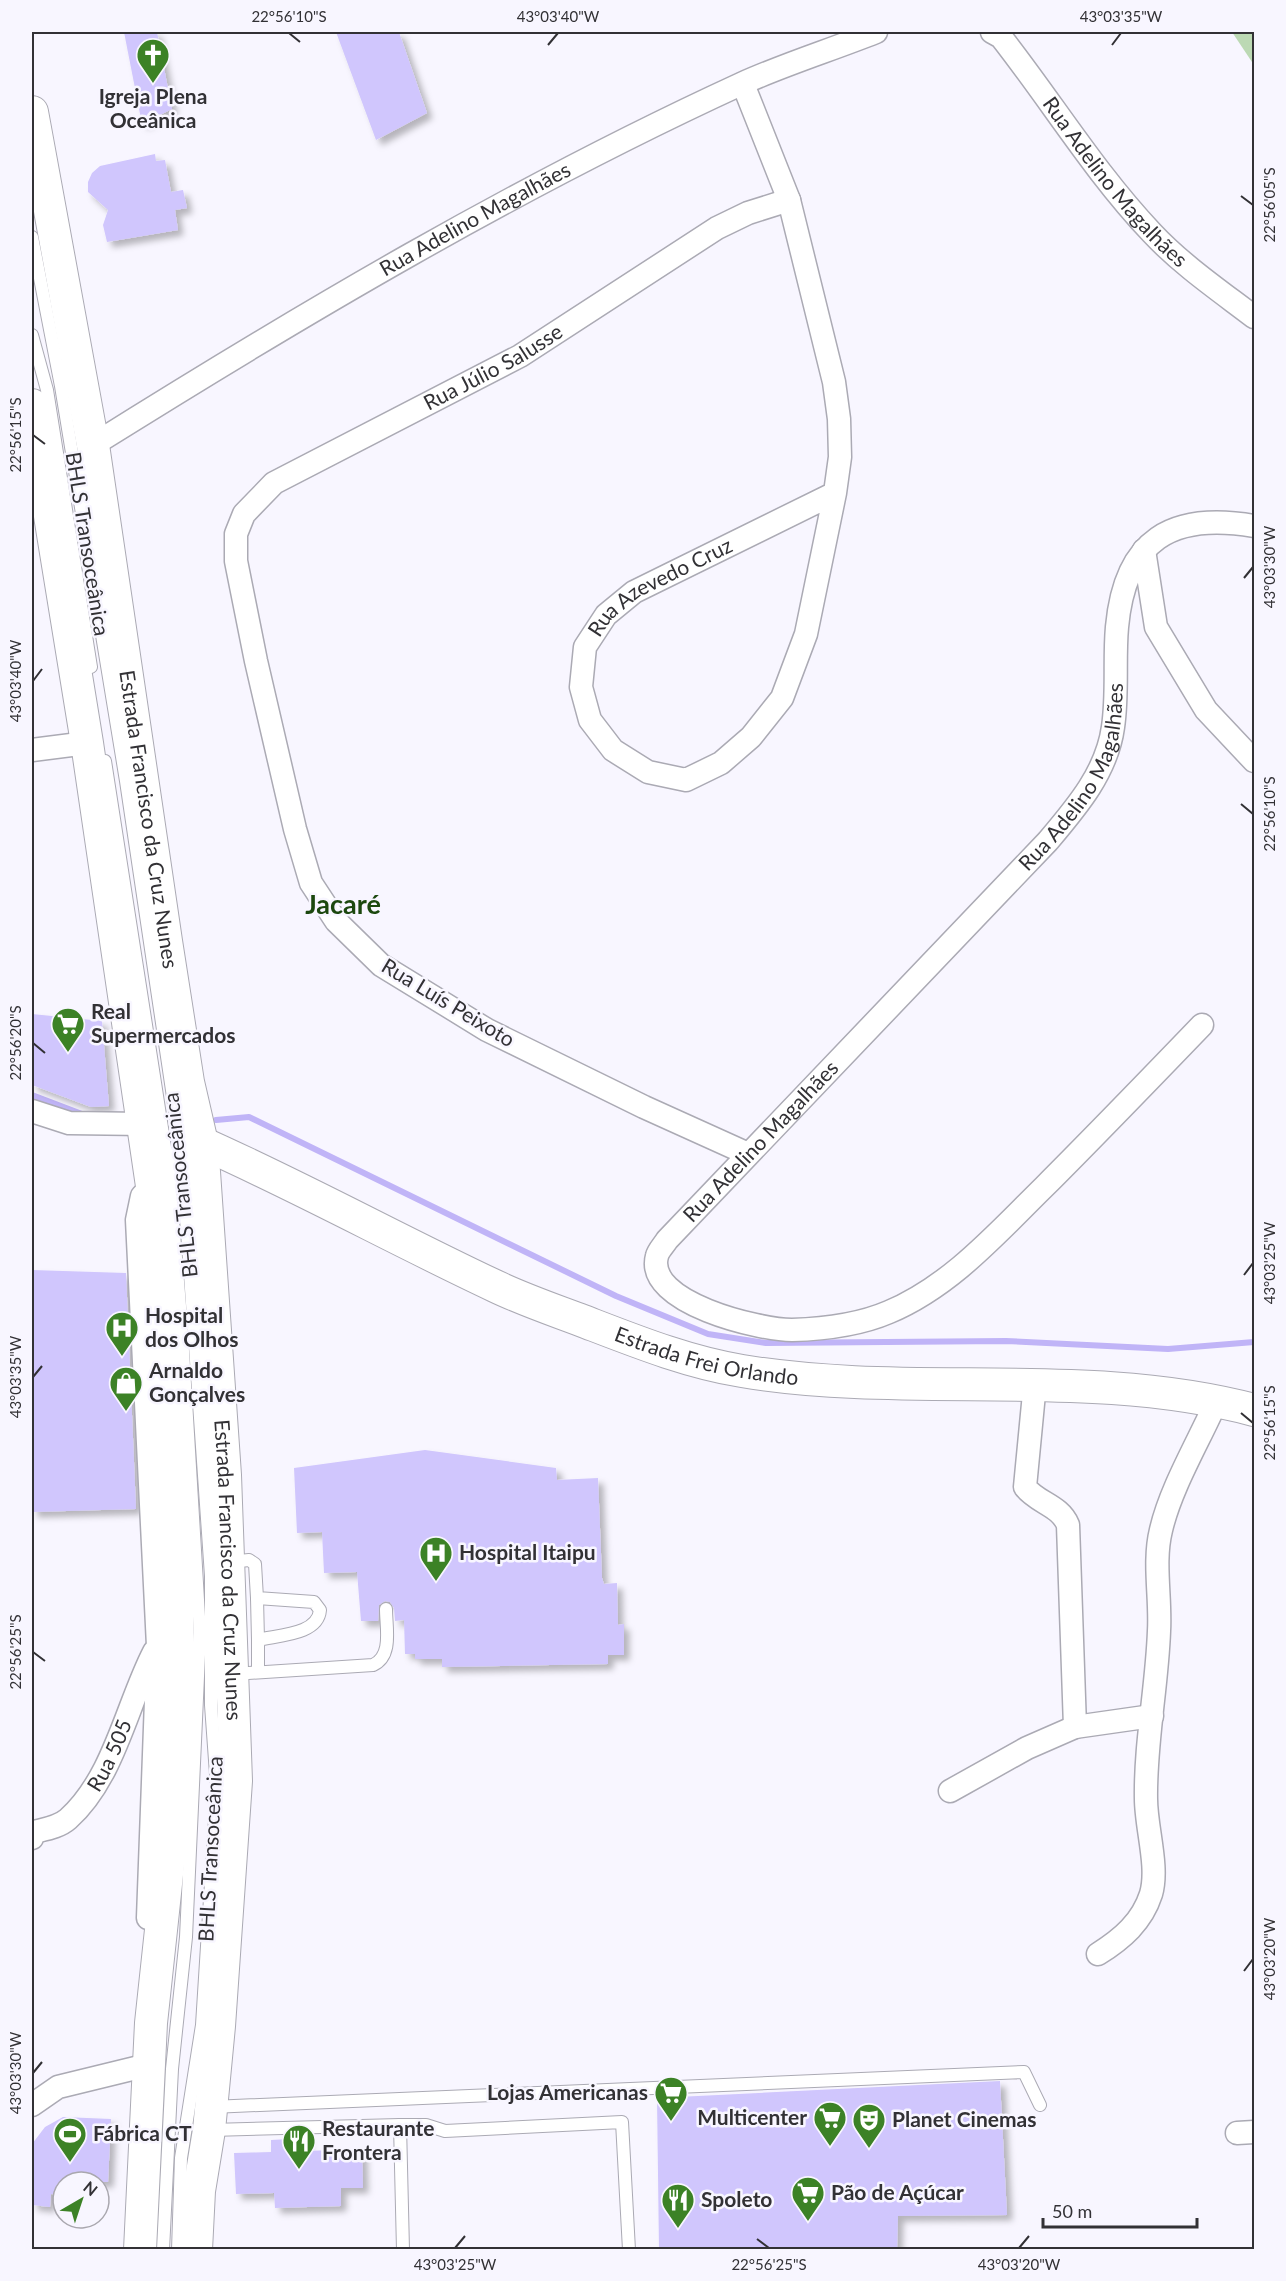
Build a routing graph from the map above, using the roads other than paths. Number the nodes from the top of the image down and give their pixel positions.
1 (876, 32) edge
2 (1000, 33) edge
3 (742, 84) junction
4 (32, 112) edge
5 (789, 200) junction
6 (32, 237) edge
7 (1254, 317) edge
8 (32, 335) edge
9 (33, 421) edge
10 (93, 445) junction
11 (835, 493) junction
12 (1254, 526) edge
13 (43, 530) edge
14 (1144, 550) junction
15 (236, 561) joint
16 (93, 684) dead end
17 (95, 743) junction
18 (32, 750) edge
19 (1254, 761) edge
20 (1203, 1025) dead end
21 (32, 1113) edge
22 (144, 1124) junction
23 (748, 1154) junction
24 (176, 1166) junction
25 (1035, 1383) junction
26 (1217, 1400) junction
27 (1254, 1410) edge
28 (229, 1562) junction
29 (257, 1598) junction
30 (386, 1608) dead end
31 (258, 1640) junction
32 (158, 1646) junction
33 (245, 1673) junction
34 (1152, 1716) junction
35 (1075, 1727) junction
36 (950, 1791) dead end
37 (32, 1834) edge
38 (1098, 1954) dead end
39 (154, 1995) junction
40 (160, 2067) junction
41 (32, 2105) edge
42 (1040, 2105) dead end
43 (400, 2125) junction
44 (210, 2127) junction
45 (179, 2176) junction
46 (196, 2247) edge
47 (140, 2250) edge
48 (163, 2250) edge
49 (403, 2250) edge
50 (629, 2250) edge

1 - 3 street, Rua Adelino Magalhães
2 - 7 street, Rua Adelino Magalhães
3 - 5 street, Rua Azevedo Cruz
3 - 10 street, Rua Adelino Magalhães
4 - 10 main road, Estrada Francisco da Cruz Nunes
5 - 11 street, Rua Azevedo Cruz
5 - 15 street, Rua Júlio Salusse
6 - 24 lane, BHLS Transoceânica
8 - 16 lane, BHLS Transoceânica
9 - 13 main road, Estrada Francisco da Cruz Nunes
10 - 24 main road, Estrada Francisco da Cruz Nunes
11 - 11 street, Rua Azevedo Cruz
12 - 14 street, Rua Adelino Magalhães
13 - 17 main road, Estrada Francisco da Cruz Nunes
14 - 19 street
14 - 23 street, Rua Adelino Magalhães
15 - 23 street, Rua Luís Peixoto
17 - 18 street
17 - 22 main road, Estrada Francisco da Cruz Nunes
17 - 24 lane, BHLS Transoceânica
20 - 23 street, Rua Adelino Magalhães
21 - 22 street
22 - 24 main road, Estrada Francisco da Cruz Nunes
24 - 25 main road, Estrada Frei Orlando
24 - 28 main road, Estrada Francisco da Cruz Nunes
24 - 32 street
24 - 39 main road, Estrada Francisco da Cruz Nunes
24 - 40 lane, BHLS Transoceânica
24 - 45 lane, BHLS Transoceânica
25 - 26 main road, Estrada Frei Orlando
25 - 35 street
26 - 27 main road, Estrada Frei Orlando
26 - 34 street
28 - 29 lane
28 - 33 main road, Estrada Francisco da Cruz Nunes
29 - 31 lane
29 - 31 lane
30 - 33 lane
31 - 33 lane
32 - 37 street, Rua 505
32 - 39 street
33 - 44 main road, Estrada Francisco da Cruz Nunes
34 - 35 street
34 - 38 street
35 - 36 street
39 - 40 main road, Estrada Francisco da Cruz Nunes
40 - 41 street
40 - 47 main road, Estrada Francisco da Cruz Nunes
40 - 48 lane, BHLS Transoceânica
42 - 44 lane
43 - 44 lane
43 - 49 lane
43 - 50 lane
44 - 46 main road, Estrada Francisco da Cruz Nunes
45 - 46 lane
45 - 46 lane, BHLS Transoceânica

